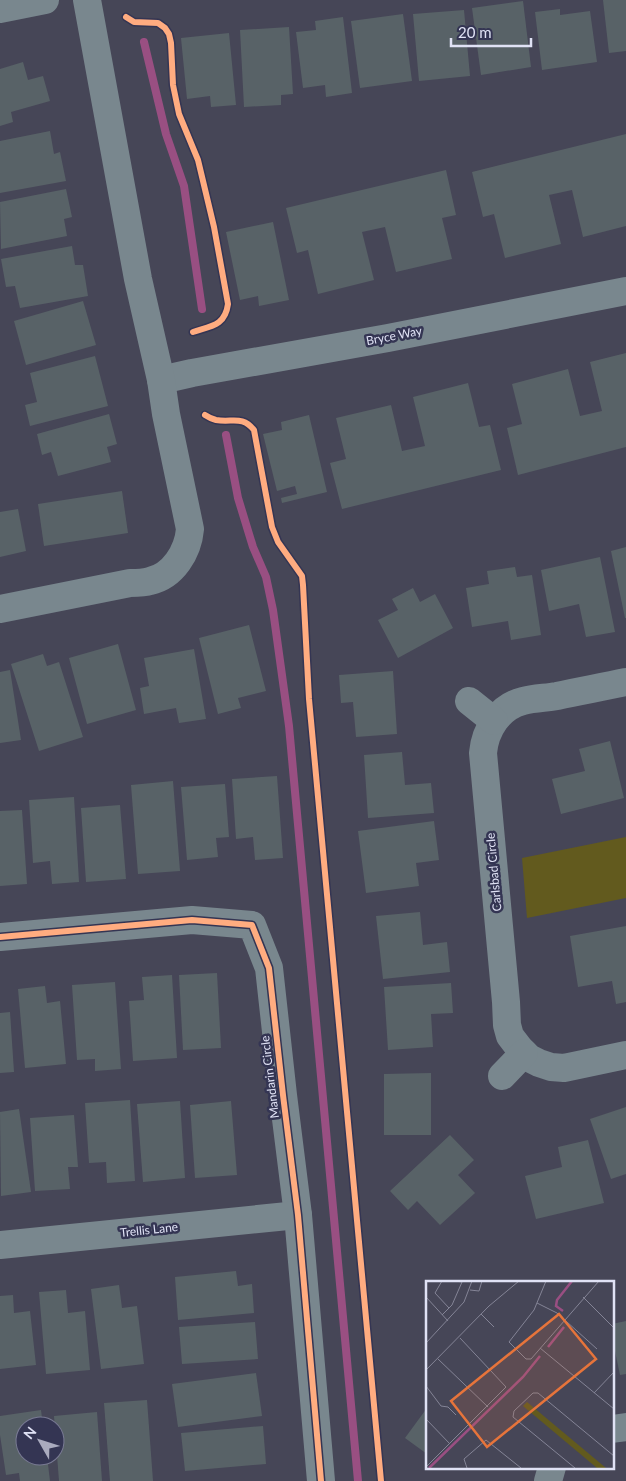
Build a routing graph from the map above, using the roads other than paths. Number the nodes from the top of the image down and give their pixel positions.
1 (45, 0) edge
2 (87, 0) edge
3 (0, 9) edge
4 (626, 291) edge
5 (161, 380) junction
6 (0, 609) edge
7 (626, 682) edge
8 (468, 701) dead end
9 (494, 720) junction
10 (0, 938) edge
11 (524, 1053) junction
12 (626, 1055) edge
13 (502, 1076) dead end
14 (298, 1215) junction
15 (0, 1245) edge
16 (552, 1468) edge
17 (322, 1481) edge
18 (548, 1481) edge

1 - 3 street
2 - 5 street
4 - 5 street, Bryce Way
5 - 6 street
7 - 9 street, Carlsbad Circle
8 - 9 street
9 - 11 street, Carlsbad Circle
10 - 14 street, Mandarin Circle
11 - 12 street, Carlsbad Circle
11 - 13 street
14 - 15 street, Trellis Lane
14 - 17 street, Mandarin Circle
16 - 18 street

